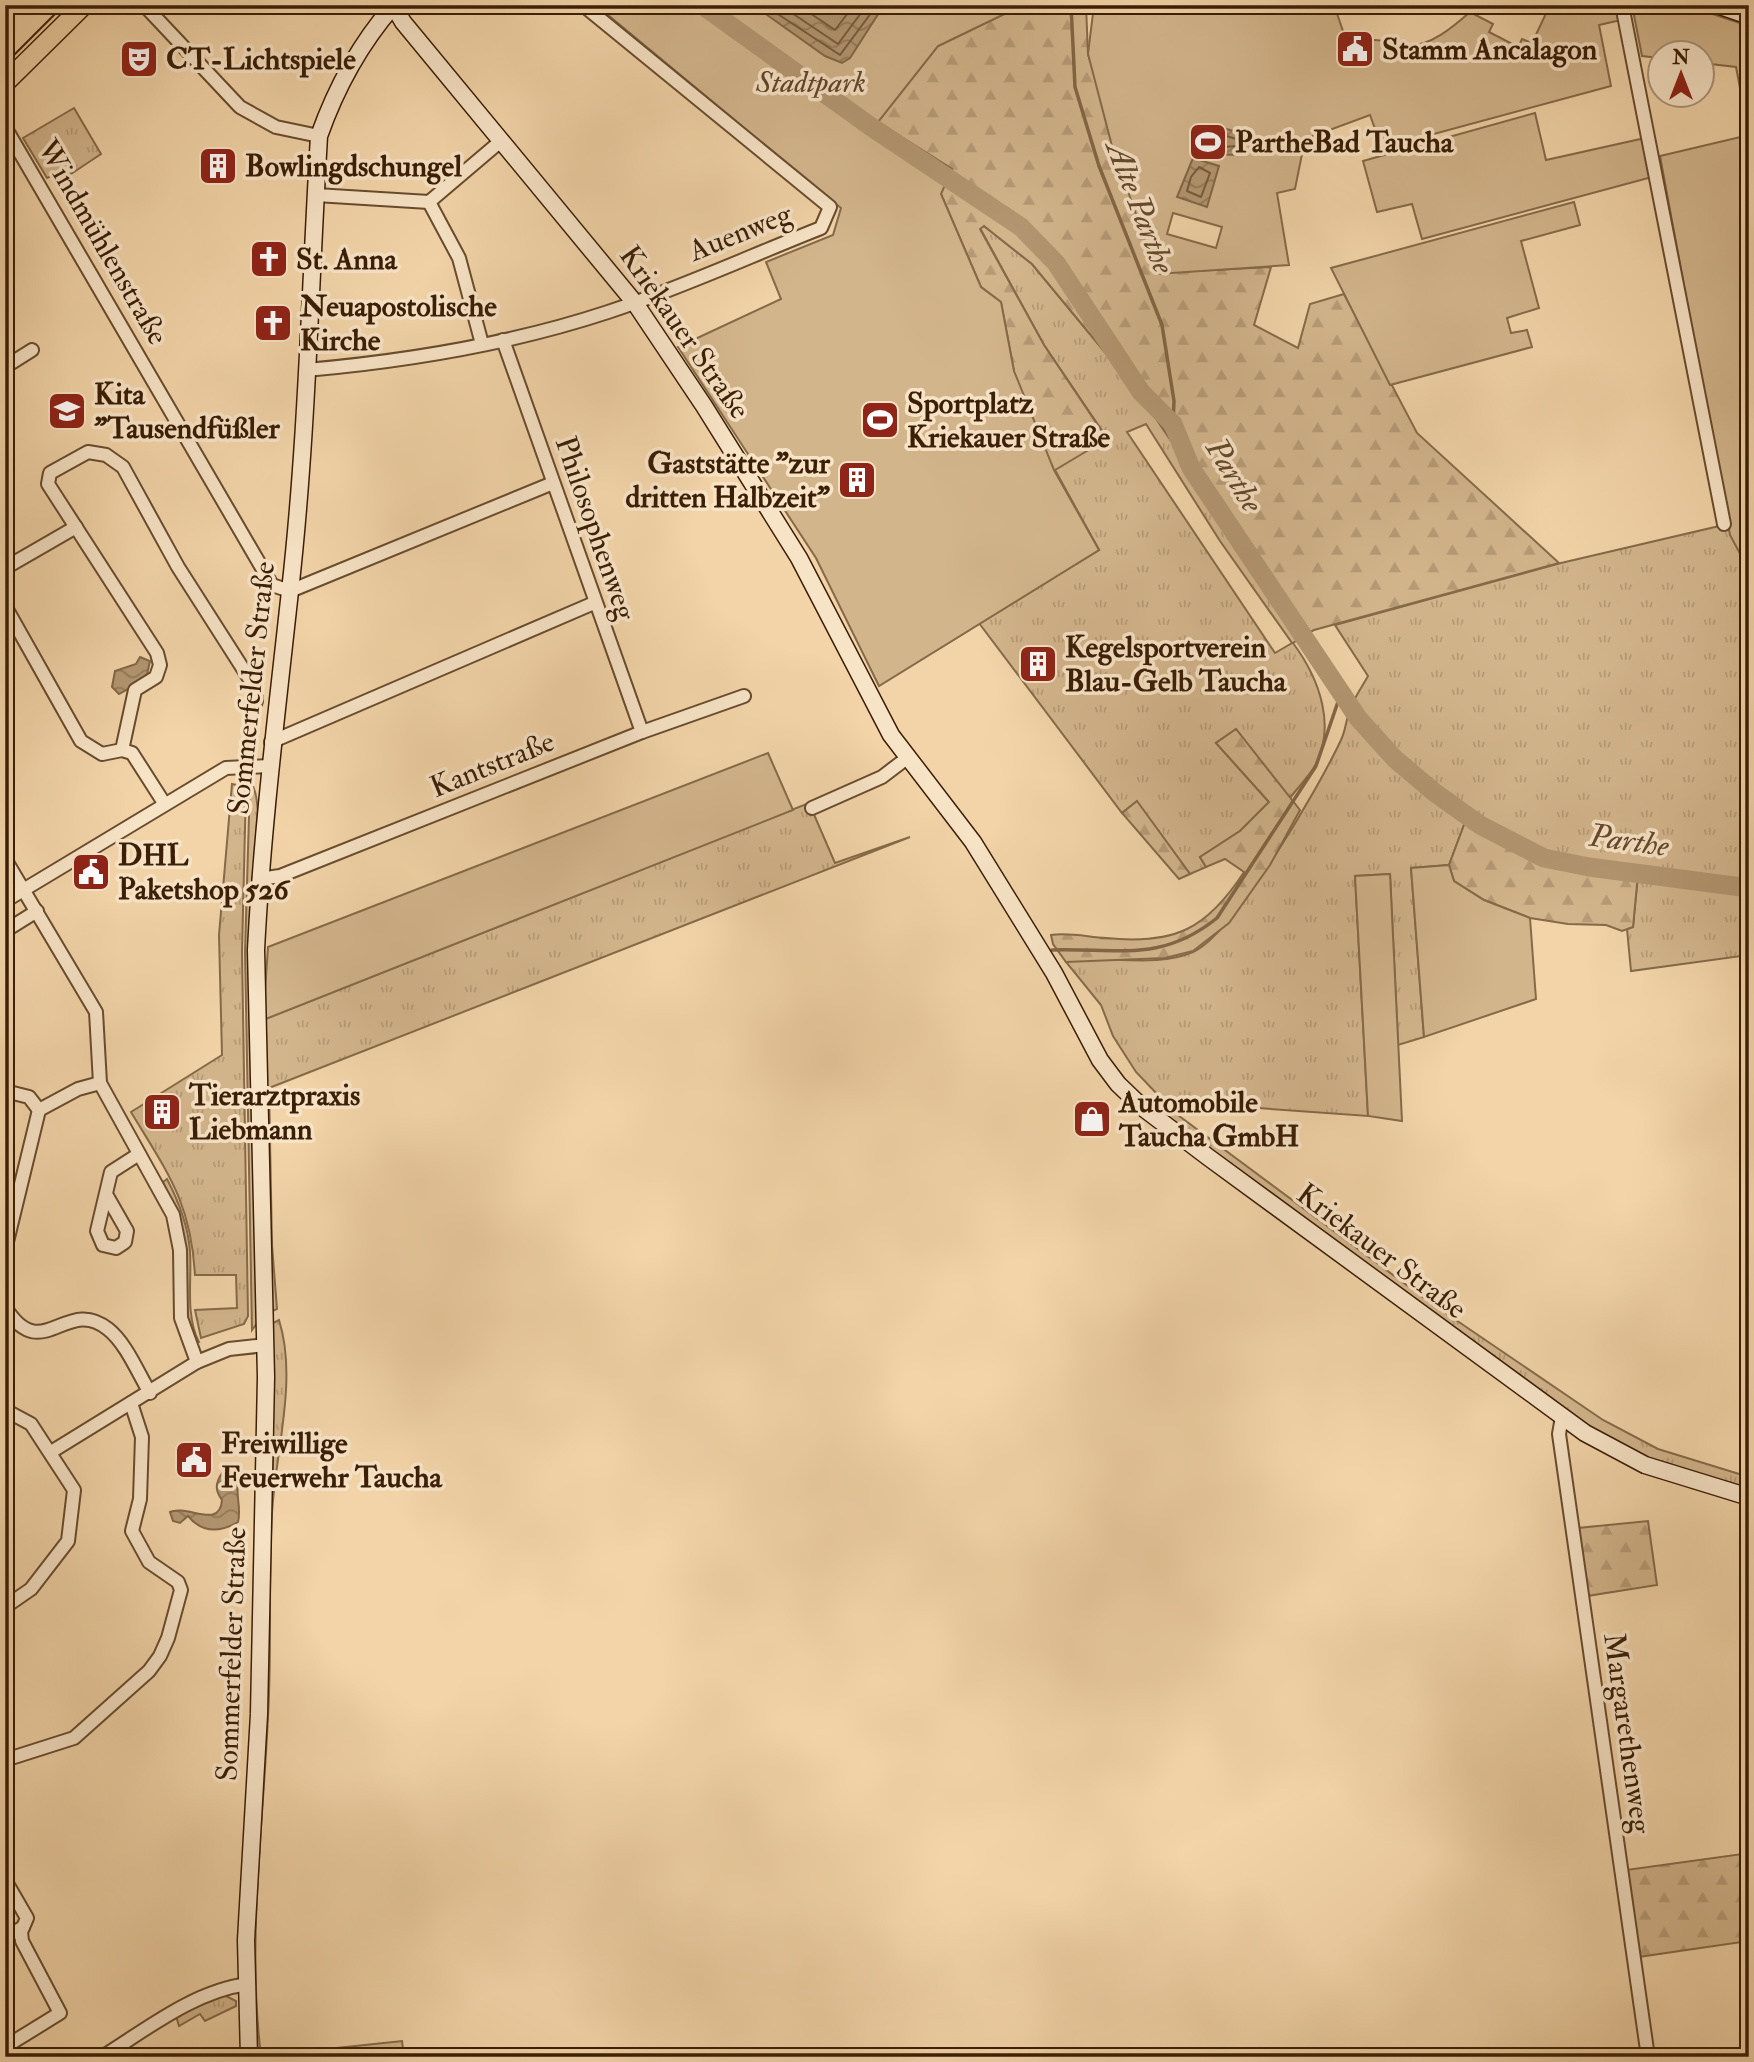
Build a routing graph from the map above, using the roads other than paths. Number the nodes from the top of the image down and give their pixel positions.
1 (84, 5) edge
2 (144, 5) edge
3 (583, 5) edge
4 (1622, 5) edge
5 (1717, 5) edge
6 (393, 6) edge
7 (1749, 16) edge
8 (5, 83) edge
9 (5, 127) edge
10 (319, 136) junction
11 (502, 139) junction
12 (316, 195) junction
13 (429, 202) junction
14 (635, 303) junction
15 (503, 340) junction
16 (482, 344) junction
17 (32, 350) dead end
18 (5, 367) edge
19 (306, 370) junction
20 (553, 483) junction
21 (1724, 524) dead end
22 (76, 527) junction
23 (5, 568) edge
24 (290, 591) junction
25 (594, 603) junction
26 (5, 606) edge
27 (744, 696) dead end
28 (252, 712) dead end
29 (642, 732) junction
30 (271, 742) junction
31 (122, 750) junction
32 (907, 758) junction
33 (269, 766) junction
34 (164, 803) junction
35 (812, 808) dead end
36 (5, 859) edge
37 (259, 879) junction
38 (24, 889) junction
39 (5, 901) edge
40 (37, 911) junction
41 (5, 931) edge
42 (100, 1083) junction
43 (5, 1091) edge
44 (39, 1110) junction
45 (139, 1154) junction
46 (107, 1196) dead end
47 (5, 1250) edge
48 (5, 1307) edge
49 (266, 1345) junction
50 (197, 1362) junction
51 (150, 1393) junction
52 (131, 1403) junction
53 (5, 1410) edge
54 (1562, 1417) junction
55 (51, 1452) junction
56 (1749, 1497) edge
57 (5, 1607) edge
58 (5, 1760) edge
59 (5, 1880) edge
60 (23, 1927) junction
61 (5, 1938) edge
62 (248, 1984) junction
63 (5, 2046) edge
64 (102, 2057) edge
65 (249, 2057) edge
66 (1648, 2057) edge

1 - 8 main road
2 - 10 street
3 - 14 street, Auenweg
4 - 21 street
5 - 7 street
6 - 10 street, Sommerfelder Straße
6 - 11 street, Kriekauer Straße
9 - 24 street, Windmühlenstraße
10 - 12 street, Sommerfelder Straße
11 - 13 street
11 - 14 street, Kriekauer Straße
12 - 13 street
12 - 19 street, Sommerfelder Straße
13 - 16 street
14 - 15 street
14 - 32 street, Kriekauer Straße
15 - 16 street
15 - 20 street, Philosophenweg
16 - 19 street
17 - 18 street
19 - 24 street, Sommerfelder Straße
20 - 24 street
20 - 25 street, Philosophenweg
22 - 23 street
22 - 28 street
22 - 31 street
24 - 30 street, Sommerfelder Straße
25 - 29 street, Philosophenweg
25 - 30 street
26 - 31 street
27 - 29 street, Kantstraße
29 - 37 street, Kantstraße
30 - 33 street, Sommerfelder Straße
31 - 34 street
32 - 35 street
32 - 54 street, Kriekauer Straße
33 - 34 street
33 - 37 street, Sommerfelder Straße
34 - 38 street
36 - 38 street
37 - 49 street, Sommerfelder Straße
38 - 39 street
38 - 40 street
40 - 41 street
40 - 42 street
42 - 44 street
42 - 45 street
43 - 44 street
44 - 47 street
45 - 46 street
45 - 50 street
48 - 51 street
49 - 50 street
49 - 62 street, Sommerfelder Straße
50 - 51 street
51 - 52 street
52 - 55 street
52 - 58 street
53 - 55 street
54 - 56 street, Kriekauer Straße
54 - 66 street, Margarethenweg
55 - 57 street
59 - 60 street
60 - 61 street
60 - 63 street
62 - 64 street
62 - 65 street, Sommerfelder Straße

